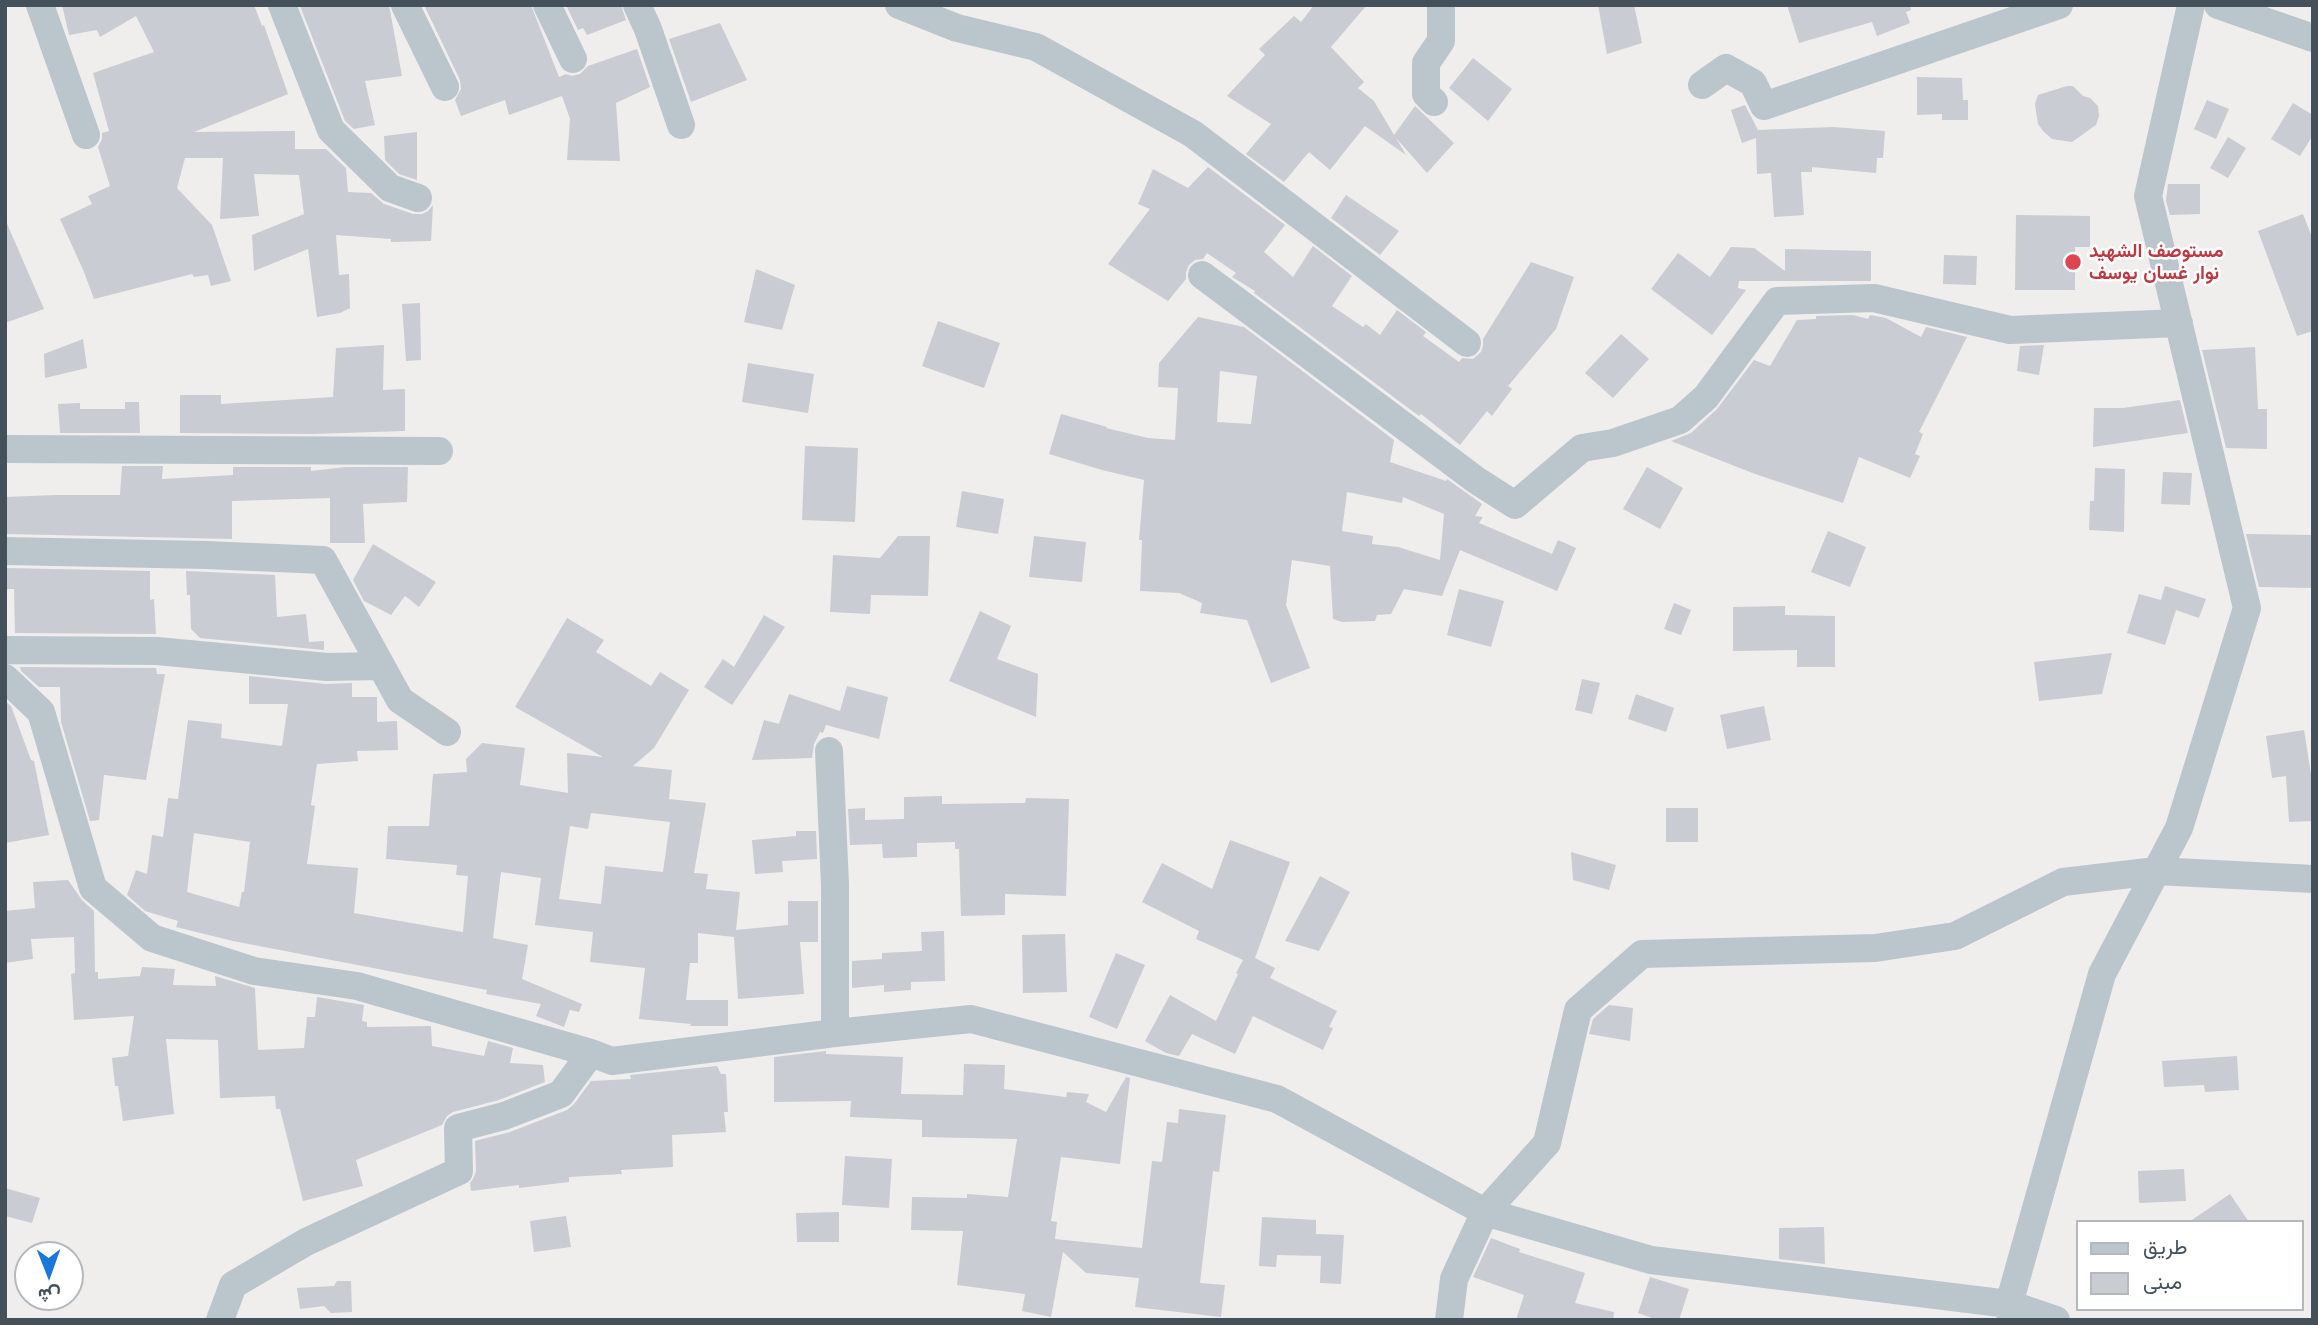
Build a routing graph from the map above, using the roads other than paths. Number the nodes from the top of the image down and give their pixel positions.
1 (40, 5) edge
2 (282, 5) edge
3 (405, 5) edge
4 (547, 5) edge
5 (637, 5) edge
6 (899, 5) edge
7 (1441, 5) edge
8 (2059, 5) edge
9 (2191, 5) edge
10 (2218, 5) edge
11 (2313, 38) edge
12 (573, 59) dead end
13 (1702, 85) dead end
14 (445, 87) dead end
15 (1434, 103) dead end
16 (681, 125) dead end
17 (86, 135) dead end
18 (418, 198) dead end
19 (1202, 275) dead end
20 (2179, 323) junction
21 (1467, 343) dead end
22 (5, 449) edge
23 (439, 451) dead end
24 (5, 551) edge
25 (5, 650) edge
26 (381, 666) junction
27 (5, 678) edge
28 (447, 732) dead end
29 (829, 751) dead end
30 (2156, 871) junction
31 (2313, 878) edge
32 (835, 1033) junction
33 (591, 1053) junction
34 (1485, 1212) junction
35 (2010, 1312) edge
36 (219, 1320) edge
37 (1449, 1320) edge
38 (2056, 1320) edge

1 - 17 street
2 - 18 street
3 - 14 street
4 - 12 street
5 - 16 street
6 - 21 street
7 - 15 street
8 - 13 street
9 - 20 street
10 - 11 street
19 - 20 street
20 - 30 street
22 - 23 street
24 - 26 street
25 - 26 street
26 - 28 street
27 - 33 street
29 - 32 street
30 - 31 street
30 - 34 street
30 - 35 street
32 - 33 street
32 - 34 street
33 - 36 street
34 - 35 street
34 - 37 street
35 - 38 street

